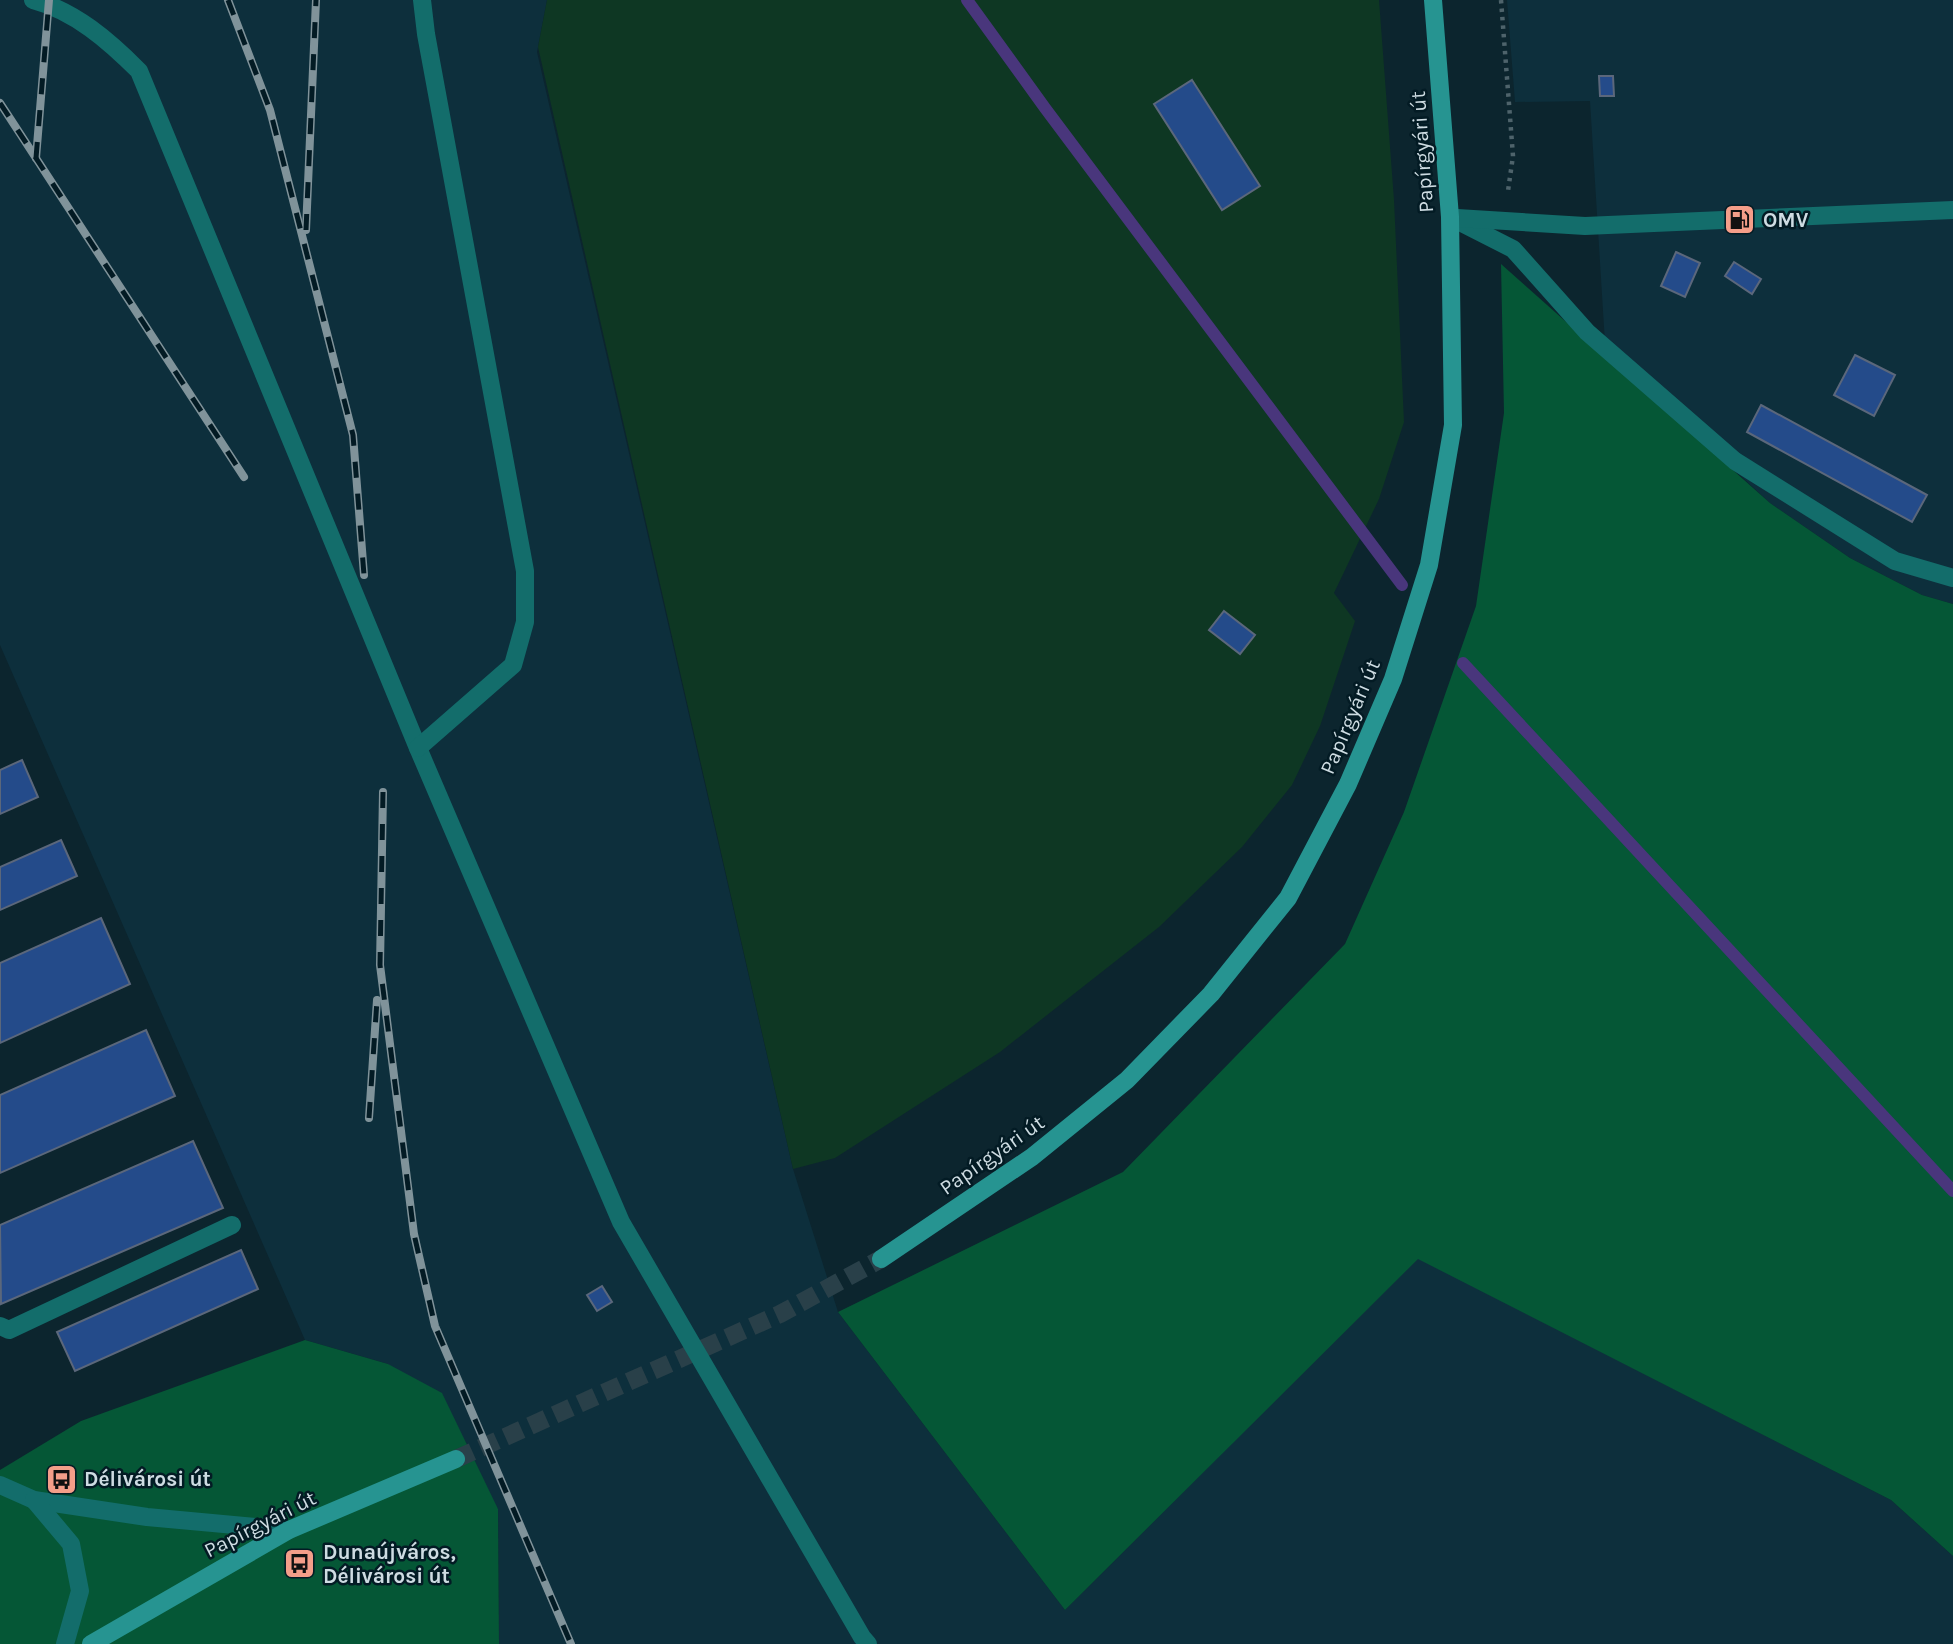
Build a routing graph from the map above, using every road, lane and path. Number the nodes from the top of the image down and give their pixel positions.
1 (33, 0) edge
2 (422, 0) edge
3 (1433, 0) edge
4 (1501, 0) edge
5 (1506, 199) dead end
6 (1953, 210) edge
7 (1450, 217) junction
8 (1953, 578) edge
9 (418, 748) junction
10 (232, 1225) dead end
11 (881, 1259) tunnel mouth
12 (0, 1326) edge
13 (456, 1459) tunnel mouth
14 (0, 1485) edge
15 (34, 1500) junction
16 (289, 1530) junction
17 (65, 1644) edge
18 (91, 1644) edge
19 (868, 1644) edge

1 - 9 street
2 - 9 street
3 - 7 street, Papírgyári út
4 - 5 path
6 - 7 street
7 - 8 street
7 - 11 street, Papírgyári út
9 - 19 street
10 - 12 street
13 - 16 street, Papírgyári út
14 - 15 street
15 - 16 street
15 - 17 street
16 - 18 street, Papírgyári út

